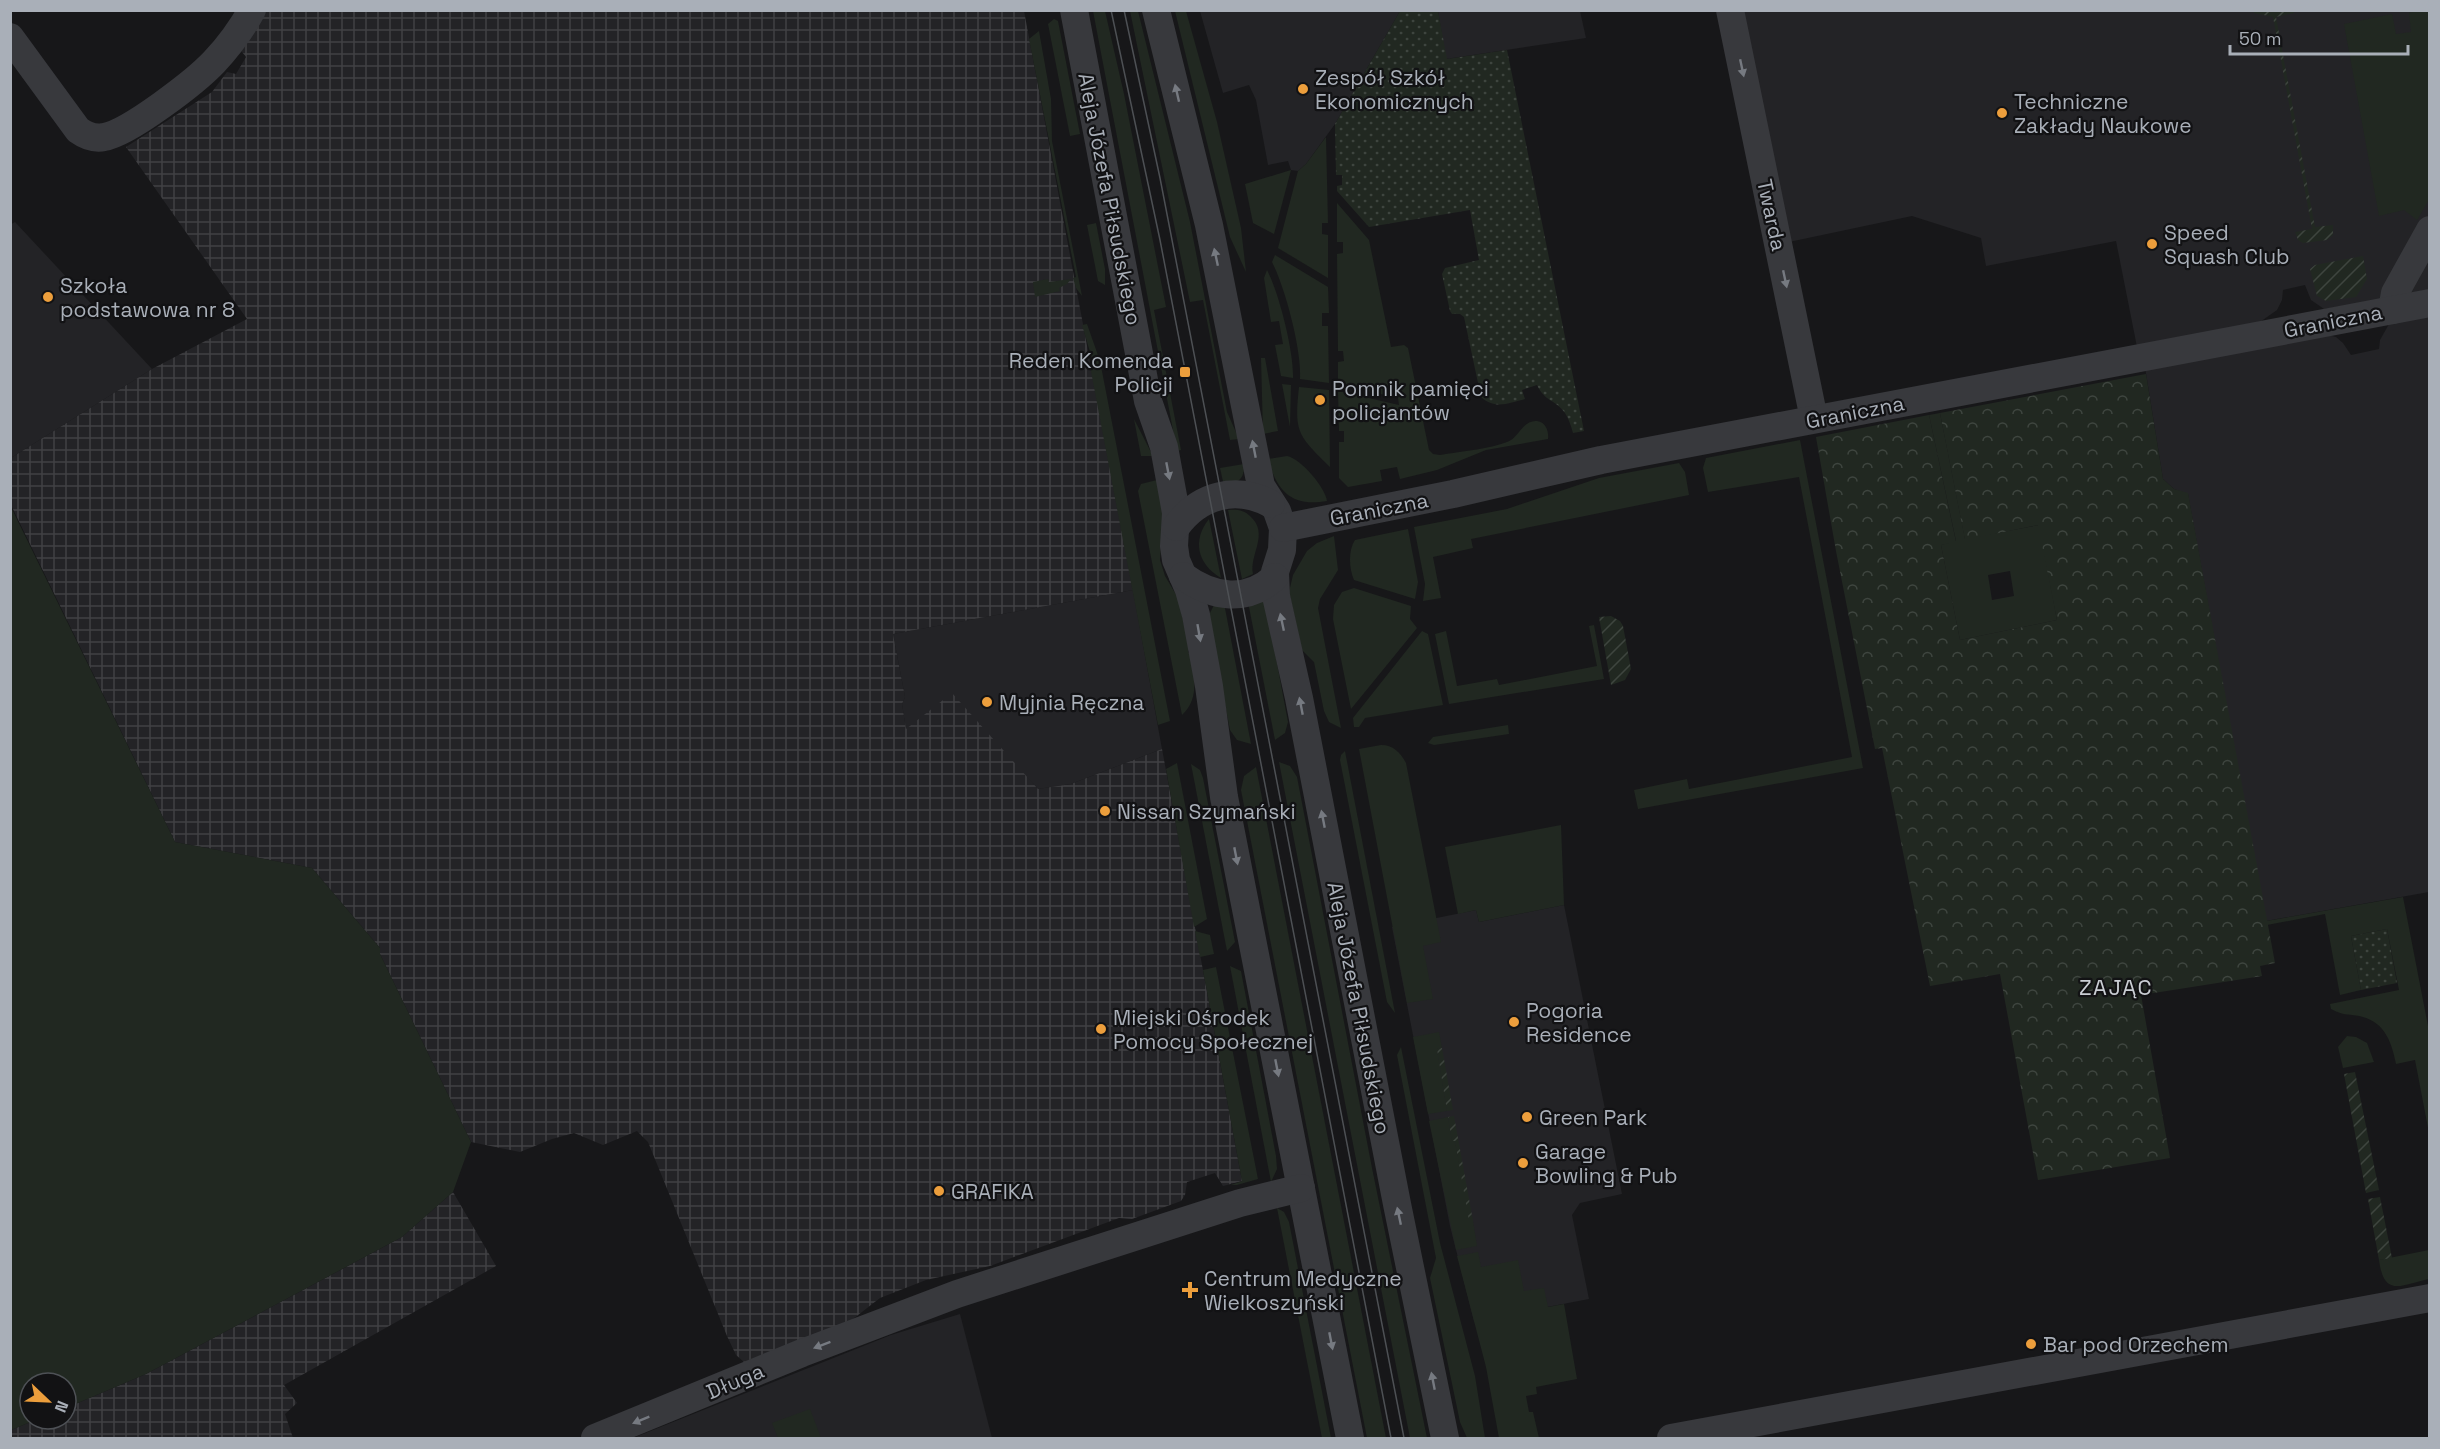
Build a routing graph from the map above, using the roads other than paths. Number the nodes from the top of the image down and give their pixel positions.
1 (252, 10) edge
2 (1074, 10) edge
3 (1156, 10) edge
4 (1730, 10) edge
5 (10, 37) edge
6 (2430, 230) edge
7 (2430, 303) edge
8 (2392, 310) junction
9 (1814, 419) junction
10 (1277, 516) junction
11 (1176, 527) junction
12 (1183, 576) junction
13 (1275, 577) junction
14 (1301, 1188) junction
15 (2430, 1298) edge
16 (595, 1438) edge
17 (1350, 1438) edge
18 (1445, 1438) edge
19 (1671, 1438) edge

1 - 5 street
2 -> 11 street, Aleja Józefa Piłsudskiego
10 -> 3 street
4 -> 9 street, Twarda
6 - 8 street
7 - 8 street, Graniczna
8 - 9 street, Graniczna
9 - 10 street, Graniczna
10 - 11 street
10 - 13 street
11 - 12 street
12 - 13 street
12 -> 14 street
18 -> 13 street, Aleja Józefa Piłsudskiego
14 -> 16 street, Długa
14 -> 17 street
15 - 19 street

